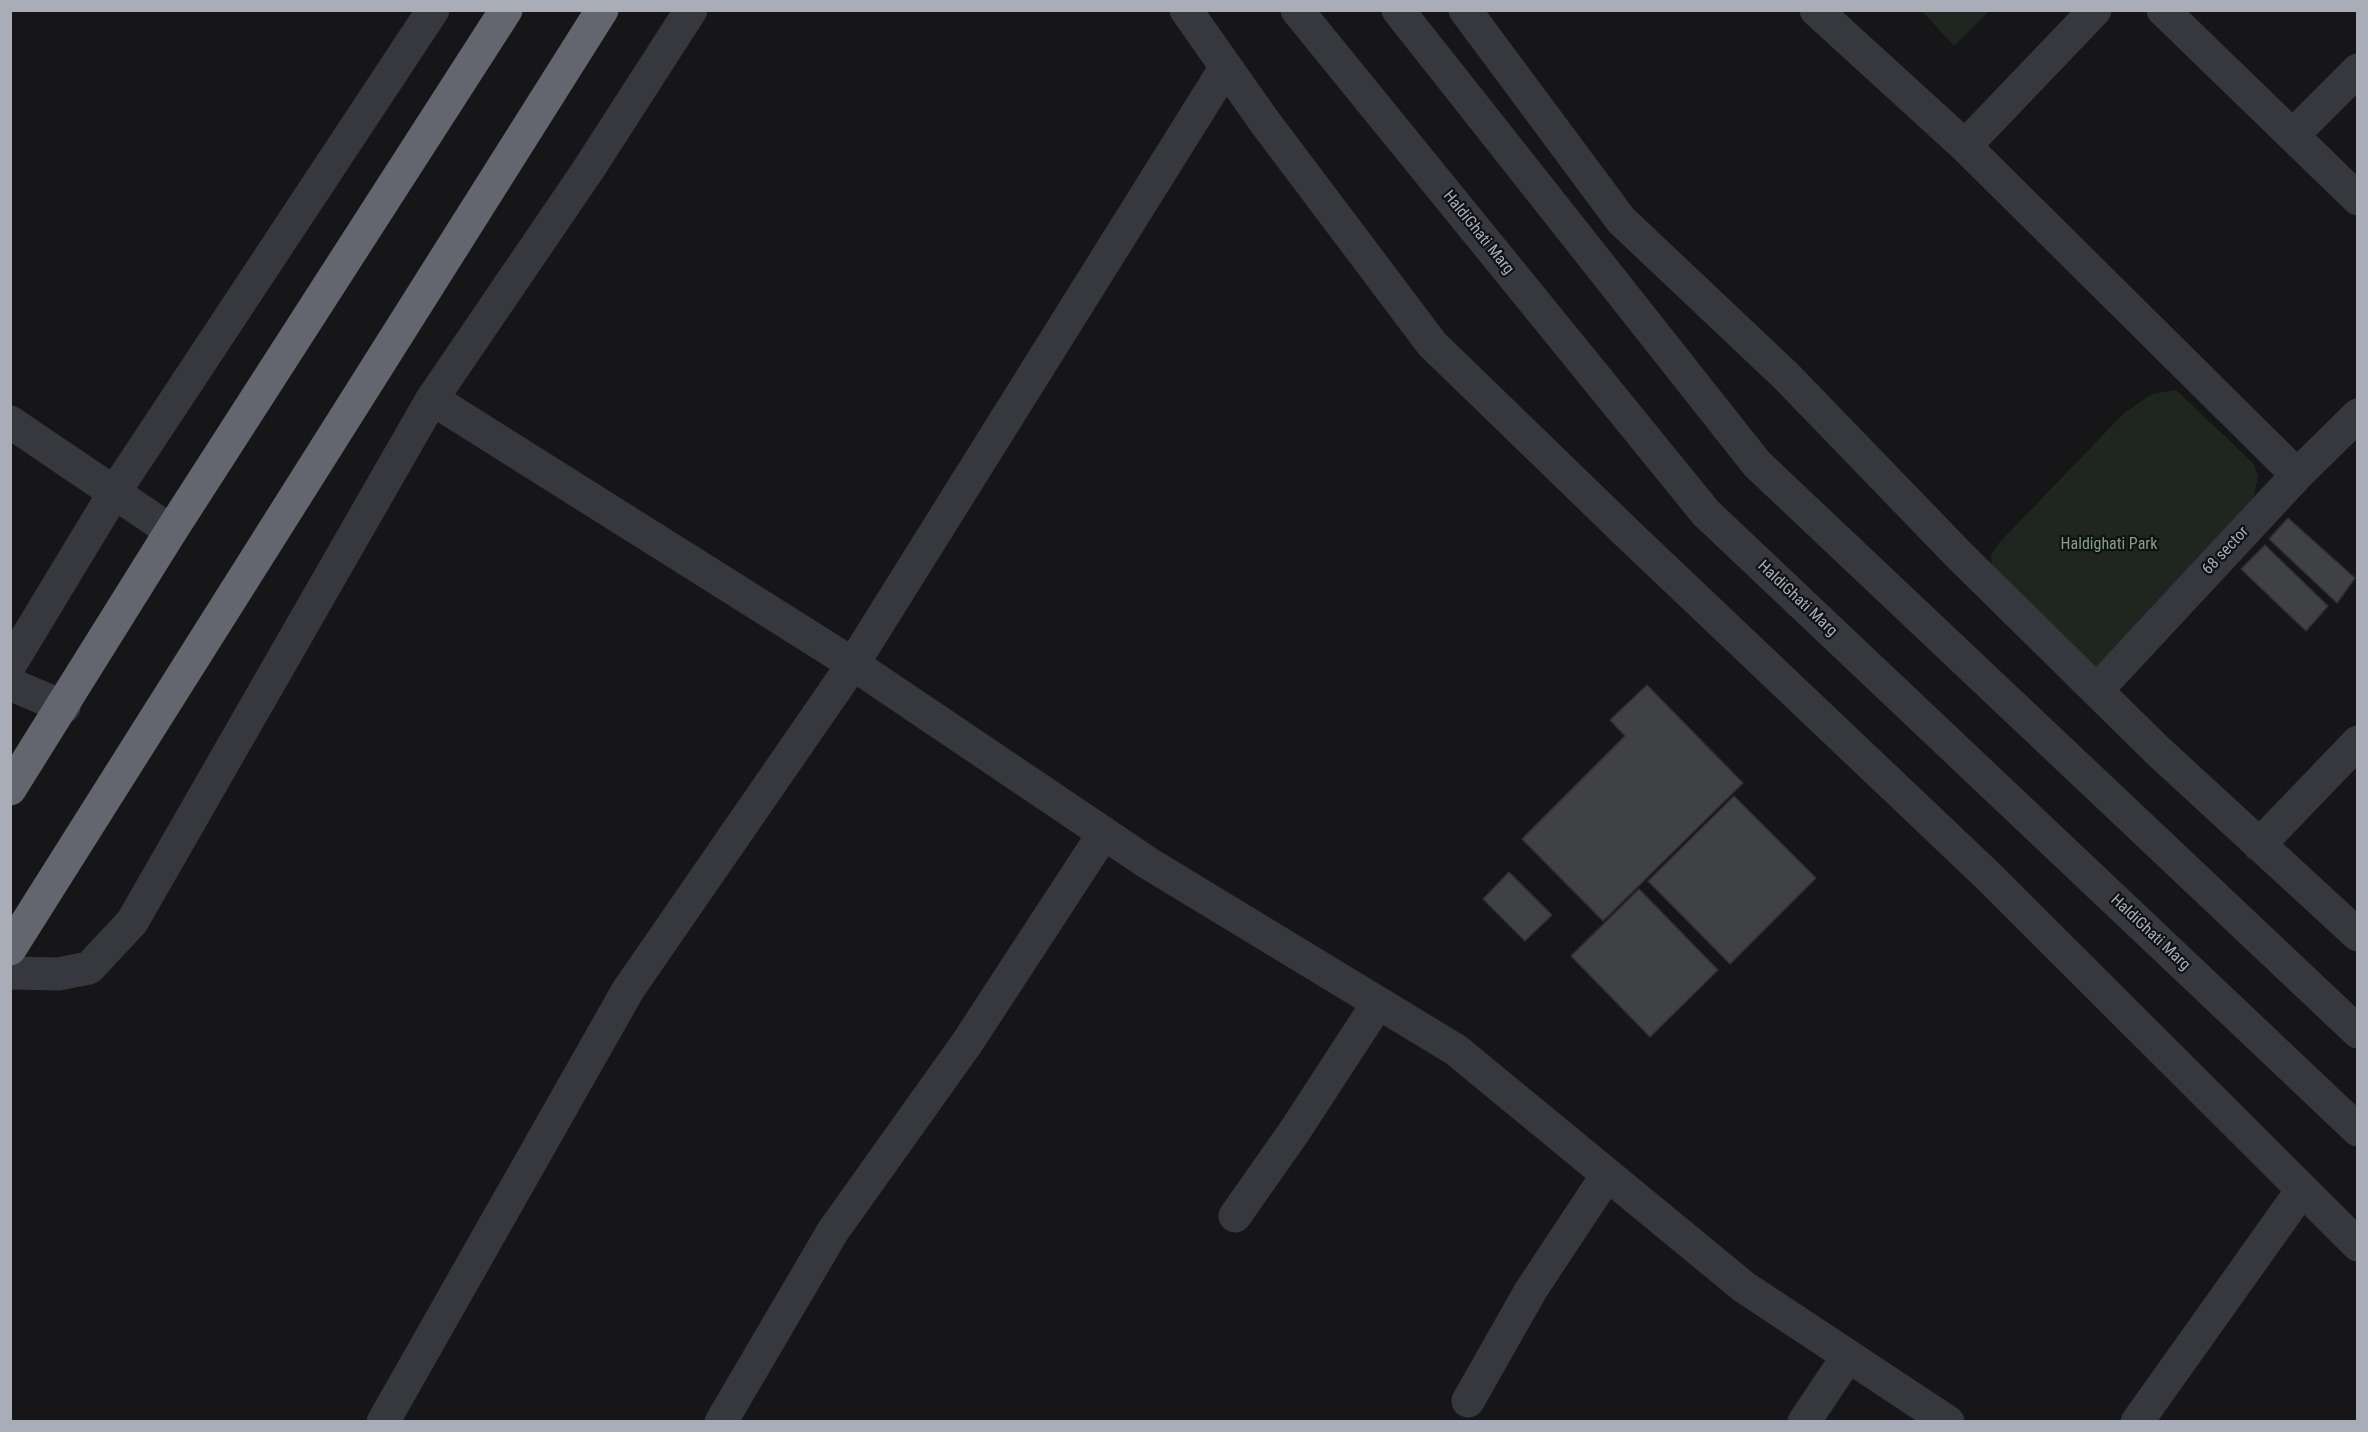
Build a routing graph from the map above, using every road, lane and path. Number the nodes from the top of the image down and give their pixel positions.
1 (433, 10) edge
2 (506, 10) edge
3 (602, 10) edge
4 (691, 10) edge
5 (1186, 10) edge
6 (1297, 10) edge
7 (1398, 10) edge
8 (1465, 10) edge
9 (1816, 10) edge
10 (2095, 10) edge
11 (2163, 10) edge
12 (1226, 67) junction
13 (2358, 70) edge
14 (2293, 135) junction
15 (1965, 146) junction
16 (2358, 199) edge
17 (432, 399) junction
18 (2358, 415) edge
19 (10, 422) edge
20 (2297, 475) junction
21 (114, 493) junction
22 (171, 531) junction
23 (853, 664) junction
24 (10, 665) edge
25 (10, 684) edge
26 (2097, 690) junction
27 (64, 707) junction
28 (2358, 742) edge
29 (10, 789) edge
30 (1104, 833) junction
31 (2259, 845) junction
32 (2358, 935) edge
33 (10, 949) edge
34 (10, 973) edge
35 (1378, 1003) junction
36 (2358, 1032) edge
37 (2358, 1130) edge
38 (1607, 1174) junction
39 (2302, 1190) junction
40 (1234, 1216) dead end
41 (2358, 1245) edge
42 (1848, 1356) junction
43 (1468, 1401) dead end
44 (383, 1422) edge
45 (721, 1422) edge
46 (1804, 1422) edge
47 (1948, 1422) edge
48 (2137, 1422) edge

1 - 21 street
2 - 22 highway
3 - 33 highway
4 - 17 street
5 - 12 street
6 - 37 street, HaldiGhati Marg
7 - 36 street
8 - 26 street
9 - 15 street
10 - 15 street
11 - 14 street
12 - 23 street
12 - 39 street
13 - 14 street
14 - 16 street
15 - 20 street
17 - 23 street
17 - 34 street
18 - 20 street, 68 sector
19 - 21 street
20 - 26 street, 68 sector
21 - 22 street
21 - 24 street
22 - 27 highway
23 - 30 street
23 - 44 street
25 - 27 street
26 - 31 street
27 - 29 highway
28 - 31 street
30 - 35 street
30 - 45 street
31 - 32 street
35 - 38 street
35 - 40 street
38 - 42 street
38 - 43 street
39 - 41 street
39 - 48 street
42 - 46 street
42 - 47 street

